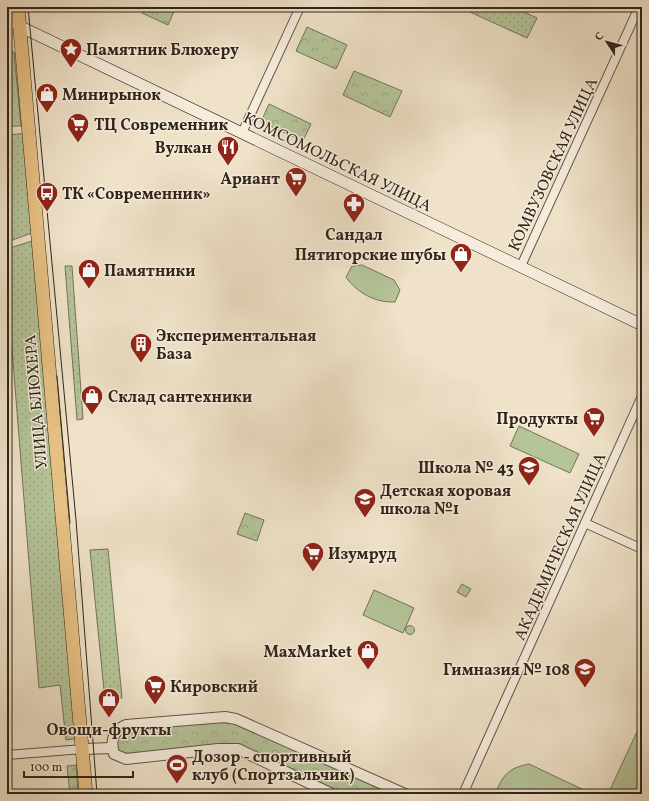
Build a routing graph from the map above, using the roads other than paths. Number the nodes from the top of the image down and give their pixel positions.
1 (18, 7) edge
2 (300, 7) edge
3 (639, 7) edge
4 (7, 18) edge
5 (19, 26) junction
6 (242, 133) junction
7 (521, 266) junction
8 (642, 325) edge
9 (642, 396) edge
10 (585, 523) junction
11 (642, 549) edge
12 (112, 748) junction
13 (82, 749) junction
14 (7, 754) edge
15 (86, 794) edge
16 (332, 794) edge
17 (405, 794) edge
18 (463, 794) edge

1 - 5 main road, УЛИЦА БЛЮХЕРА
2 - 6 street
3 - 7 street, КОМВУЗОВСКАЯ УЛИЦА
4 - 5 main road, КОМСОМОЛЬСКАЯ УЛИЦА
5 - 6 main road, КОМСОМОЛЬСКАЯ УЛИЦА
5 - 13 main road, УЛИЦА БЛЮХЕРА
6 - 7 main road, КОМСОМОЛЬСКАЯ УЛИЦА
7 - 8 main road, КОМСОМОЛЬСКАЯ УЛИЦА
9 - 10 street, АКАДЕМИЧЕСКАЯ УЛИЦА
10 - 11 street
10 - 18 street, АКАДЕМИЧЕСКАЯ УЛИЦА
12 - 13 street
12 - 16 street
12 - 17 street
13 - 14 street
13 - 15 main road, УЛИЦА БЛЮХЕРА

